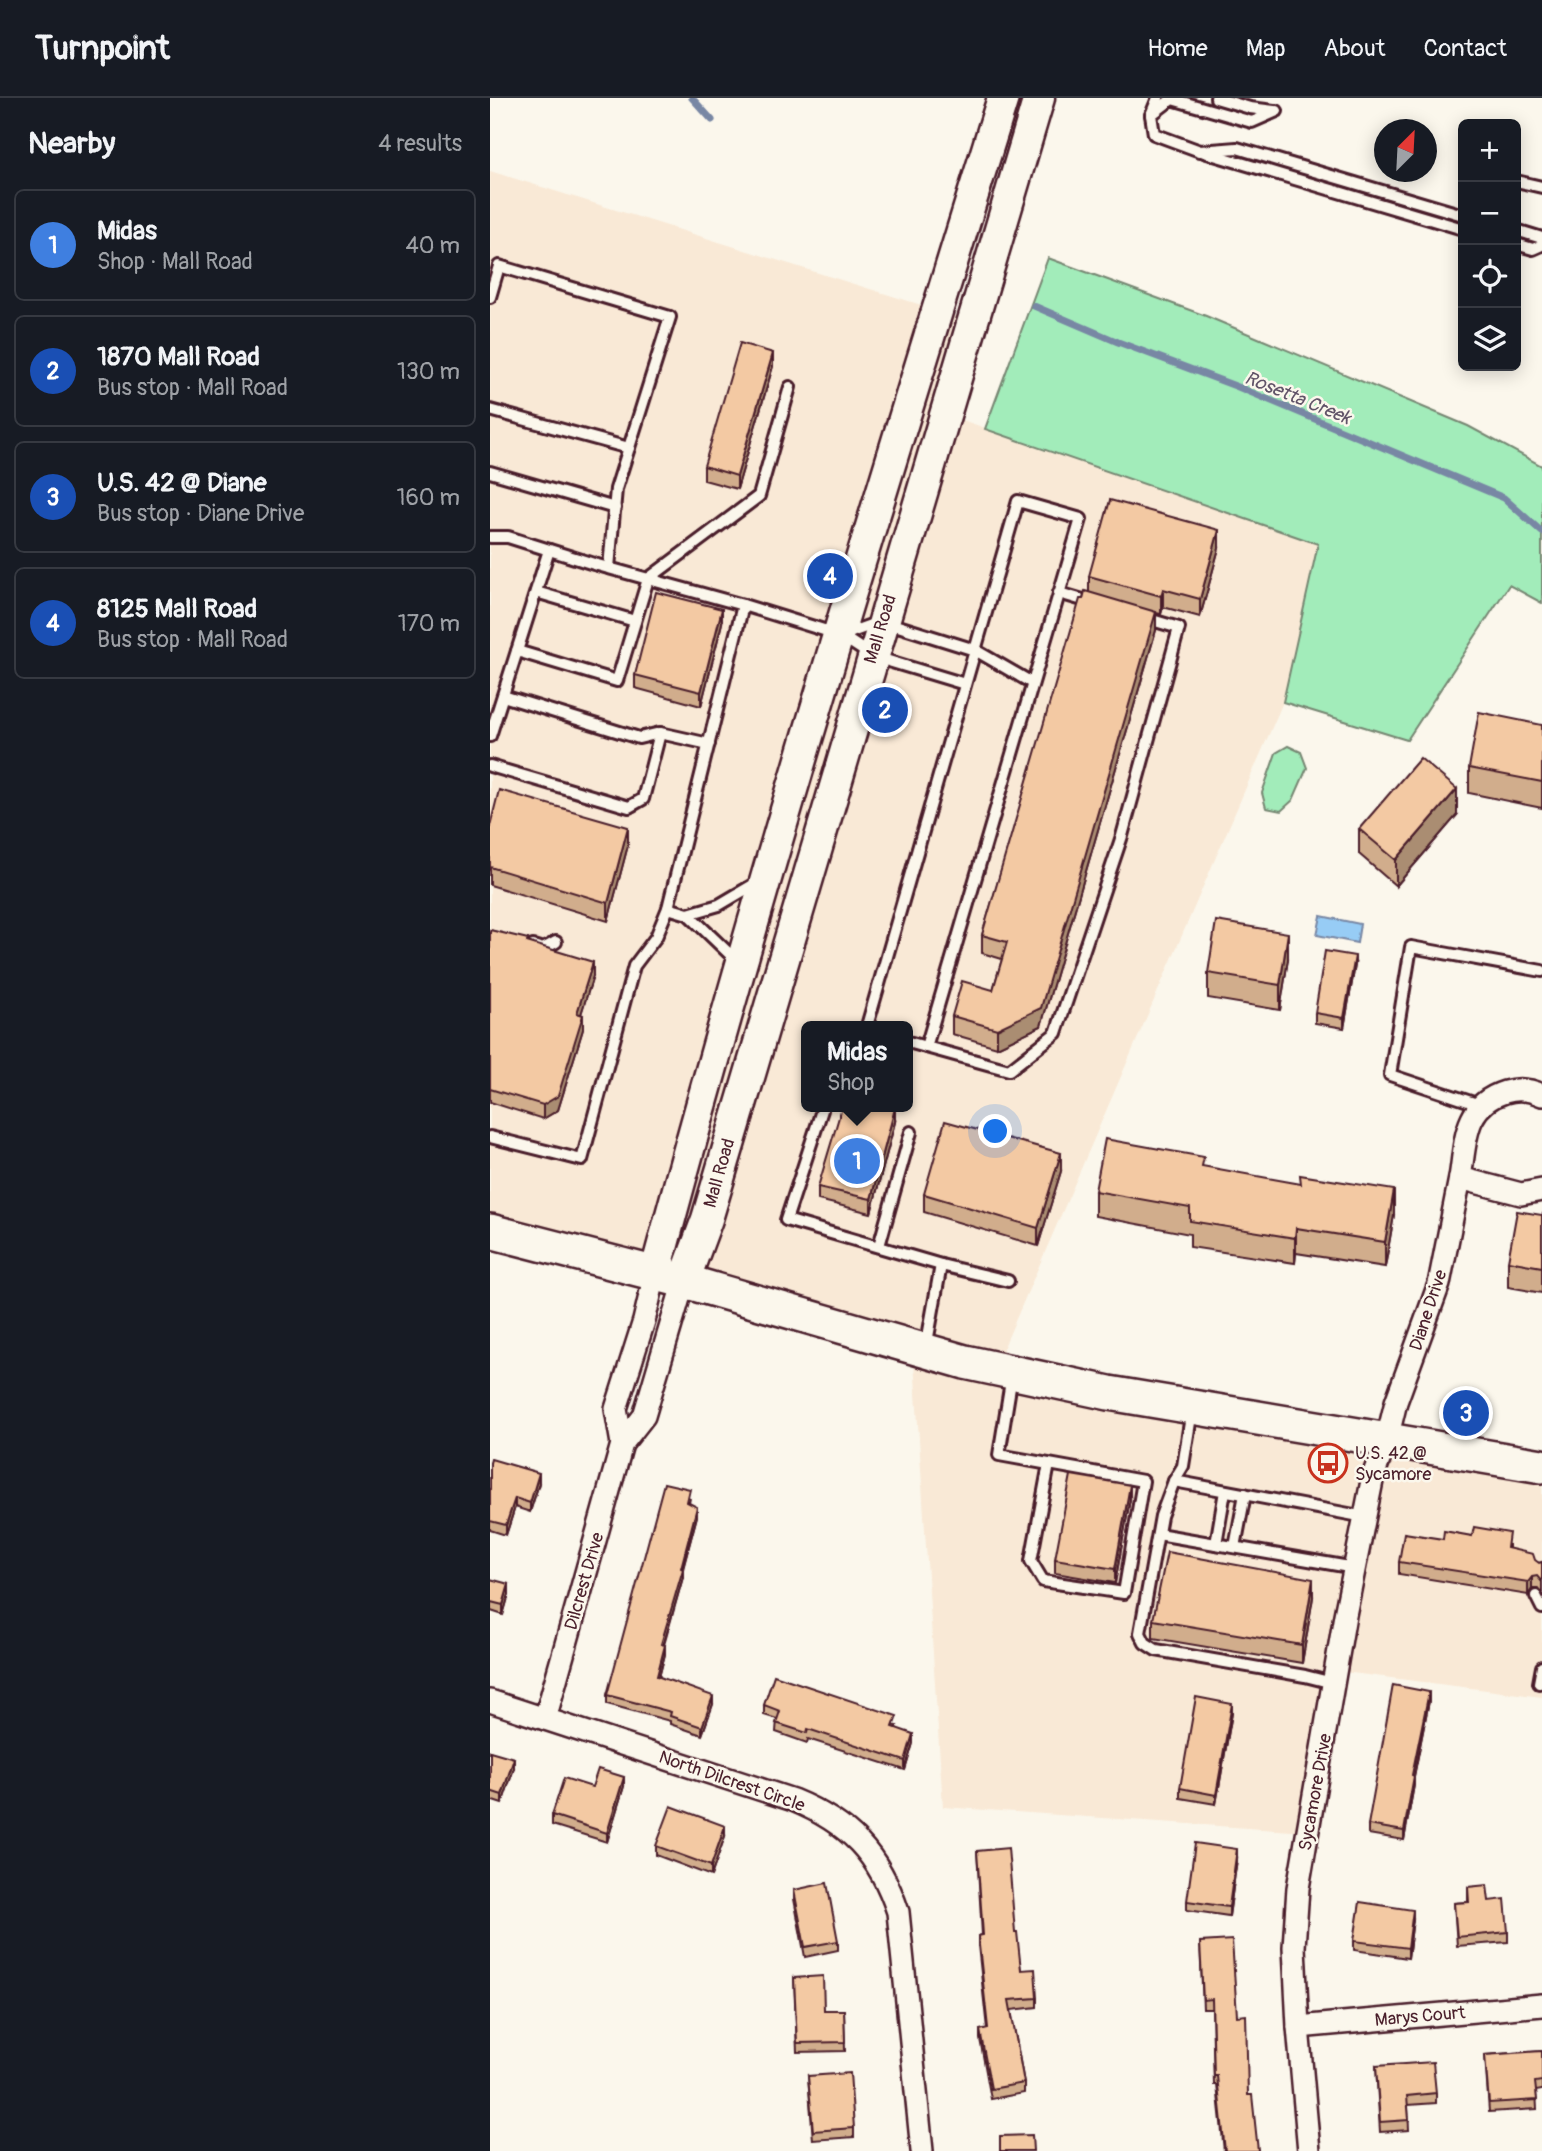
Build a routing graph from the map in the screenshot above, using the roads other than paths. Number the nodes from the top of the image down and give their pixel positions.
1 (1003, 98) edge
2 (1039, 98) edge
3 (1158, 98) edge
4 (1216, 98) edge
5 (1150, 115) junction
6 (1200, 150) junction
7 (1521, 181) edge
8 (1542, 187) edge
9 (1458, 214) edge
10 (1458, 227) edge
11 (1521, 232) edge
12 (1542, 238) edge
13 (1519, 245) edge
14 (1542, 245) edge
15 (490, 297) edge
16 (790, 387) dead end
17 (490, 410) edge
18 (629, 448) junction
19 (490, 472) edge
20 (615, 508) junction
21 (490, 537) edge
22 (549, 550) junction
23 (609, 568) junction
24 (648, 579) junction
25 (536, 592) junction
26 (1059, 593) junction
27 (743, 605) junction
28 (1099, 605) edge
29 (1139, 617) edge
30 (635, 621) junction
31 (882, 621) junction
32 (840, 635) junction
33 (975, 650) junction
34 (517, 651) junction
35 (872, 656) junction
36 (1032, 683) junction
37 (965, 684) junction
38 (503, 696) junction
39 (660, 733) junction
40 (490, 736) edge
41 (709, 744) junction
42 (490, 766) edge
43 (768, 877) junction
44 (668, 908) junction
45 (688, 914) junction
46 (516, 942) edge
47 (556, 942) dead end
48 (741, 965) junction
49 (1542, 971) edge
50 (868, 1021) edge
51 (913, 1043) edge
52 (926, 1047) junction
53 (1542, 1095) edge
54 (1479, 1105) junction
55 (821, 1112) edge
56 (911, 1132) dead end
57 (490, 1137) edge
58 (1460, 1178) junction
59 (1542, 1190) edge
60 (490, 1231) edge
61 (879, 1246) junction
62 (941, 1265) junction
63 (669, 1277) junction
64 (1008, 1281) dead end
65 (926, 1350) junction
66 (1013, 1372) junction
67 (1192, 1407) junction
68 (1387, 1439) junction
69 (622, 1444) junction
70 (1049, 1464) junction
71 (1542, 1466) edge
72 (1174, 1481) junction
73 (1225, 1491) junction
74 (1245, 1494) junction
75 (1365, 1517) junction
76 (1158, 1534) junction
77 (1216, 1544) junction
78 (1235, 1547) junction
79 (1355, 1567) junction
80 (1536, 1596) dead end
81 (1542, 1608) edge
82 (1542, 1667) edge
83 (1334, 1683) junction
84 (1539, 1683) dead end
85 (490, 1701) edge
86 (545, 1718) junction
87 (1542, 2006) edge
88 (1298, 2027) junction
89 (922, 2151) edge
90 (1309, 2151) edge

1 - 32 main road, Mall Road
2 - 31 main road, Mall Road
3 - 5 lane
4 - 5 lane
5 - 6 lane
6 - 9 lane
6 - 10 lane
7 - 8 lane
11 - 12 lane
13 - 14 lane
15 - 18 lane
16 - 24 lane
17 - 18 lane
18 - 20 lane
19 - 20 lane
20 - 23 lane
21 - 22 lane
22 - 23 lane
22 - 25 lane
23 - 24 lane
24 - 27 lane
24 - 30 lane
25 - 30 lane
25 - 34 lane
26 - 28 lane
26 - 33 lane
26 - 36 lane
27 - 32 lane
27 - 41 lane
29 - 52 lane
30 - 34 lane
31 - 32 lane
31 - 33 lane
31 - 35 main road, Mall Road
32 - 35 lane
32 - 43 main road, Mall Road
33 - 36 lane
33 - 37 lane
34 - 38 lane
35 - 37 lane
35 - 63 main road, Mall Road
36 - 52 lane
37 - 50 lane
38 - 39 lane
38 - 40 lane
39 - 41 lane
39 - 42 lane
41 - 44 lane
43 - 45 lane
43 - 48 main road, Mall Road
44 - 45 lane
44 - 57 lane
45 - 48 lane
46 - 47 lane
48 - 63 main road, Mall Road
49 - 54 lane
51 - 52 lane
53 - 54 street
54 - 58 street, Diane Drive
55 - 61 lane
56 - 61 lane
58 - 59 street
58 - 68 street, Diane Drive
60 - 63 main road
61 - 62 lane
62 - 64 lane
62 - 65 lane
63 - 65 main road
63 - 69 street, Dilcrest Drive
63 - 69 street, Dilcrest Drive
65 - 66 main road
66 - 67 main road
66 - 70 lane
67 - 68 main road
67 - 72 lane
68 - 71 main road
68 - 75 street, Sycamore Drive
69 - 86 street, Dilcrest Drive
70 - 70 lane
72 - 73 lane
72 - 76 lane
73 - 74 lane
73 - 77 lane
74 - 75 lane
74 - 78 lane
75 - 79 street, Sycamore Drive
76 - 77 lane
76 - 83 lane
77 - 78 lane
78 - 79 lane
79 - 83 street, Sycamore Drive
80 - 81 lane
82 - 84 lane
83 - 88 street, Sycamore Drive
85 - 86 street, North Dilcrest Circle
86 - 89 street, North Dilcrest Circle
87 - 88 street, Marys Court
88 - 90 street, Sycamore Drive

